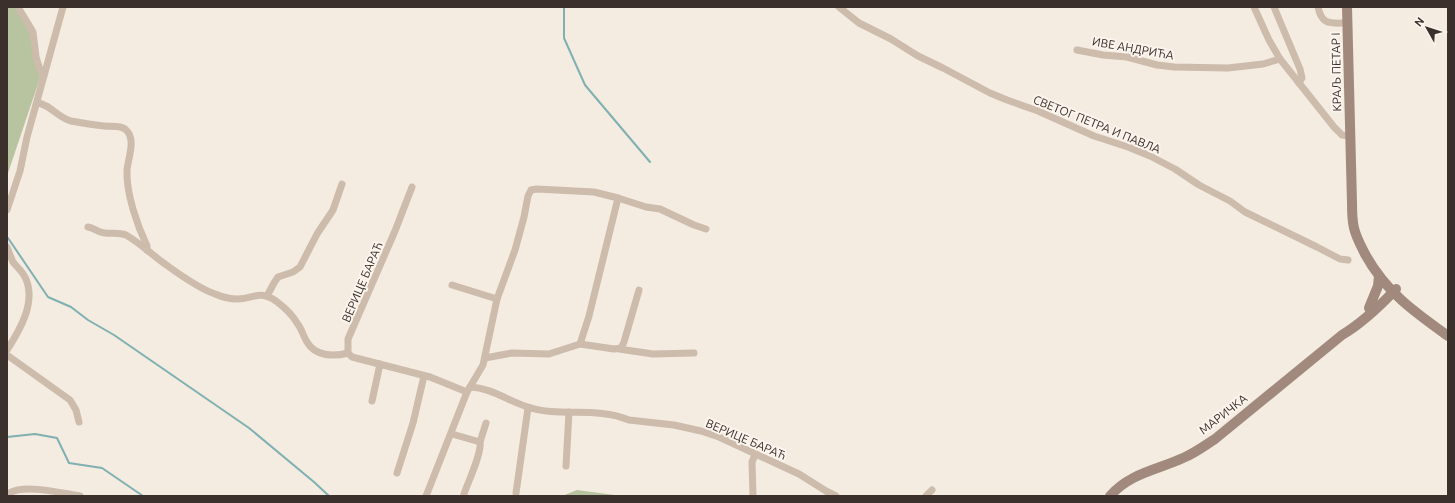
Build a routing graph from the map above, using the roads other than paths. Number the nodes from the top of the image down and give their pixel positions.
1 (18, 7) edge
2 (63, 7) edge
3 (839, 7) edge
4 (1254, 7) edge
5 (1274, 7) edge
6 (1318, 7) edge
7 (1347, 7) edge
8 (1348, 23) junction
9 (1077, 50) dead end
10 (1280, 60) junction
11 (44, 75) junction
12 (1299, 83) junction
13 (37, 103) junction
14 (1350, 136) junction
15 (342, 184) dead end
16 (412, 187) dead end
17 (618, 198) junction
18 (1352, 204) junction
19 (7, 210) edge
20 (88, 227) dead end
21 (706, 228) dead end
22 (7, 247) edge
23 (147, 250) junction
24 (1348, 260) dead end
25 (1379, 276) junction
26 (452, 285) dead end
27 (1392, 289) junction
28 (639, 290) dead end
29 (267, 296) junction
30 (497, 299) junction
31 (1401, 300) junction
32 (1383, 302) junction
33 (1369, 308) junction
34 (1413, 310) junction
35 (1342, 335) junction
36 (1448, 336) edge
37 (580, 344) junction
38 (618, 349) junction
39 (7, 350) edge
40 (348, 353) junction
41 (694, 353) dead end
42 (7, 355) edge
43 (485, 358) junction
44 (380, 364) junction
45 (424, 376) junction
46 (468, 390) junction
47 (372, 401) dead end
48 (528, 408) junction
49 (568, 412) junction
50 (79, 422) dead end
51 (486, 423) dead end
52 (452, 434) junction
53 (480, 442) junction
54 (755, 455) junction
55 (566, 466) dead end
56 (397, 473) dead end
57 (932, 490) dead end
58 (9, 493) edge
59 (516, 493) dead end
60 (464, 494) dead end
61 (80, 496) edge
62 (426, 496) edge
63 (753, 496) edge
64 (836, 496) edge
65 (926, 496) edge
66 (1110, 496) edge

1 - 11 street
2 - 11 street
3 - 24 street, СВЕТОГ ПЕТРА И ПАВЛА
4 - 10 street
5 - 12 street
6 - 8 street
7 - 8 main road, КРАЉ ПЕТАР I
8 - 14 main road, КРАЉ ПЕТАР I
9 - 10 street, ИВЕ АНДРИЋА
10 - 12 street
11 - 13 street
12 - 14 street
13 - 19 street
13 - 23 street
14 - 18 main road, КРАЉ ПЕТАР I
15 - 29 street
16 - 40 street, ВЕРИЦЕ БАРАЋ
17 - 21 street
17 - 30 street
17 - 37 street
18 - 25 main road
18 - 27 main road
20 - 23 street
22 - 39 street
23 - 29 street
25 - 27 main road
25 - 33 main road
26 - 30 street
27 - 31 main road
27 - 32 main road, МАРИЧКА
27 - 33 main road, МАРИЧКА
27 - 34 main road
28 - 38 street
29 - 40 street
30 - 43 street
31 - 32 main road
31 - 34 main road
32 - 35 main road, МАРИЧКА
33 - 35 main road, МАРИЧКА
34 - 36 main road
35 - 66 main road, МАРИЧКА
37 - 38 street
37 - 43 street
38 - 41 street
40 - 44 street, ВЕРИЦЕ БАРАЋ
42 - 50 street
43 - 46 street
44 - 45 street, ВЕРИЦЕ БАРАЋ
44 - 47 street
45 - 46 street, ВЕРИЦЕ БАРАЋ
45 - 56 street
46 - 48 street, ВЕРИЦЕ БАРАЋ
46 - 52 street
48 - 49 street, ВЕРИЦЕ БАРАЋ
48 - 59 street
49 - 54 street, ВЕРИЦЕ БАРАЋ
49 - 55 street
51 - 53 street
52 - 53 street
52 - 62 street
53 - 60 street
54 - 63 street
54 - 64 street, ВЕРИЦЕ БАРАЋ
57 - 65 street
58 - 61 street

